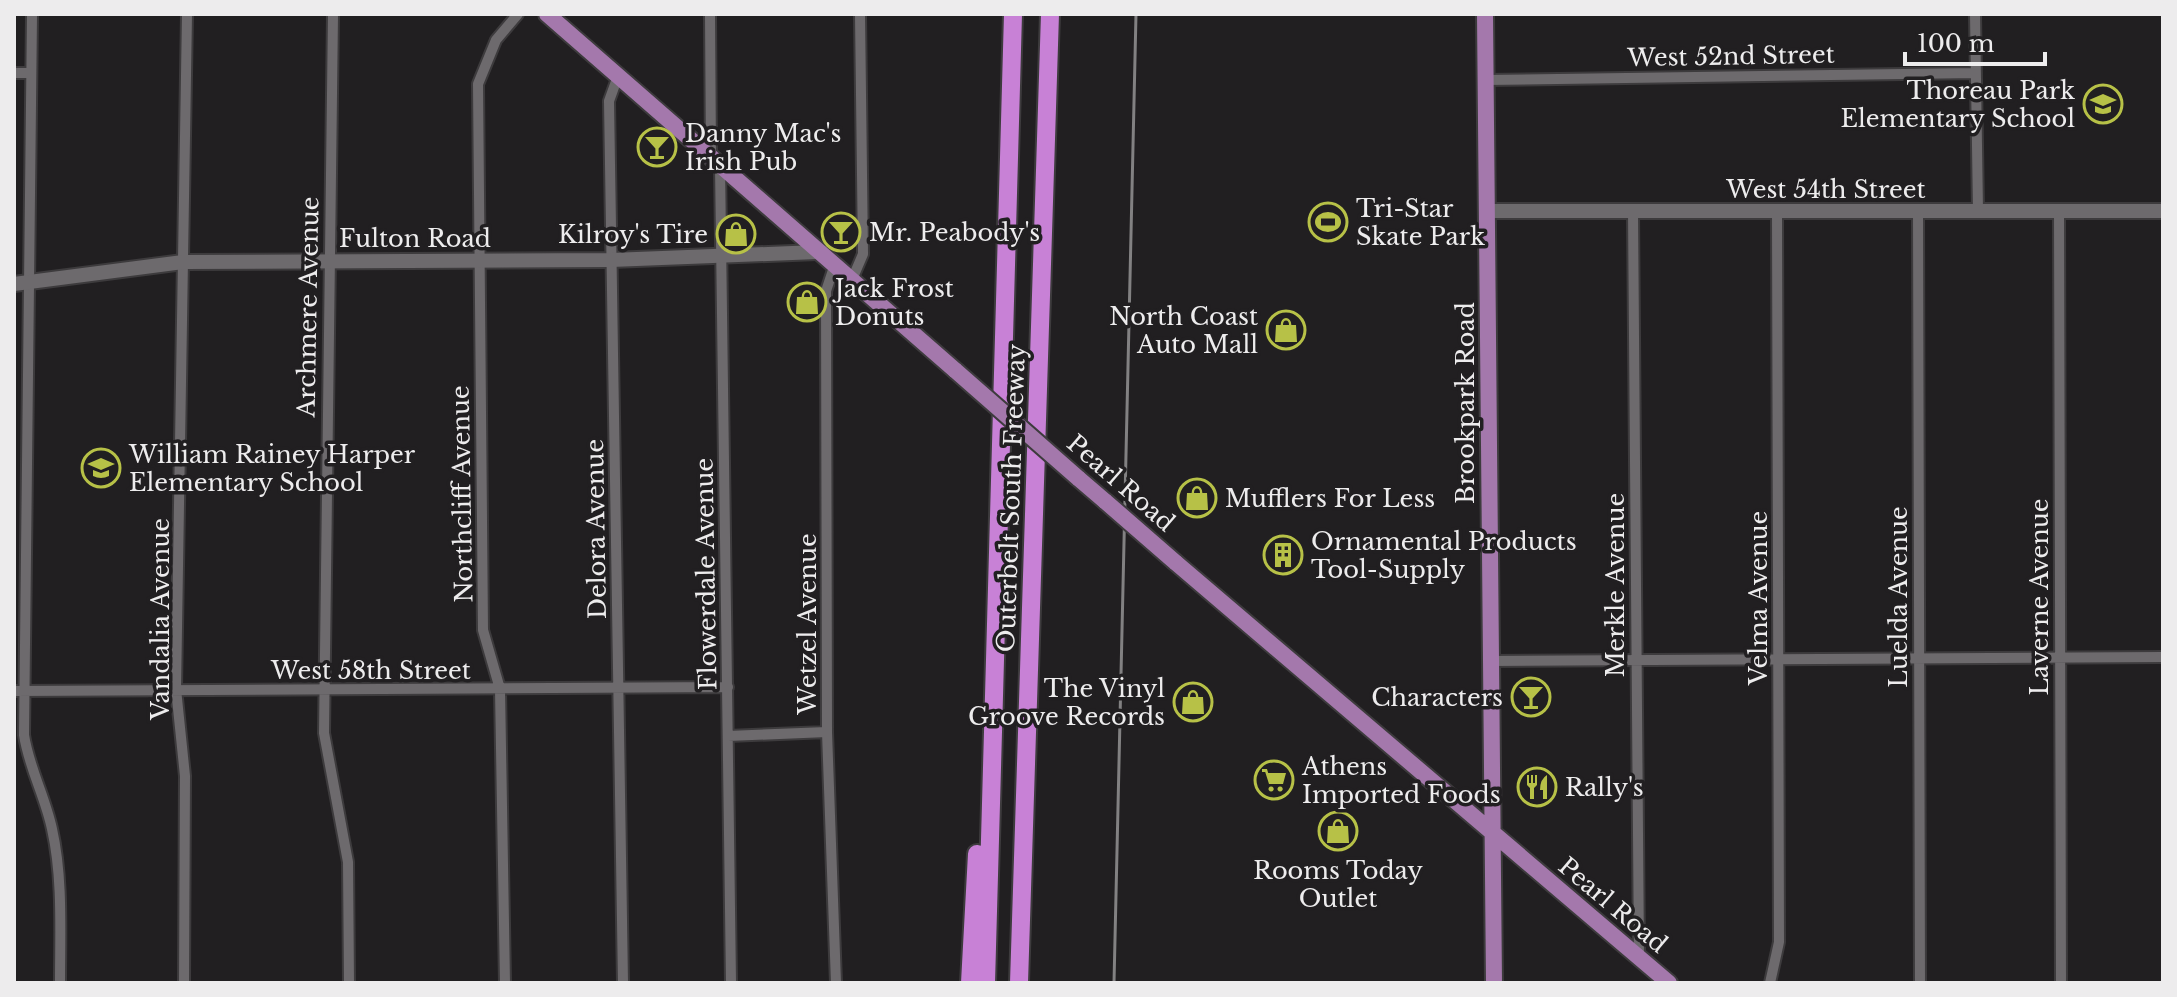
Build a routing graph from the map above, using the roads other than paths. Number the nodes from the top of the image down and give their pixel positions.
1 (32, 14) edge
2 (187, 14) edge
3 (333, 14) edge
4 (518, 14) edge
5 (710, 14) edge
6 (860, 14) edge
7 (1013, 14) edge
8 (1050, 14) edge
9 (1485, 14) edge
10 (1975, 14) edge
11 (556, 17) edge
12 (14, 73) edge
13 (31, 73) junction
14 (1976, 73) junction
15 (618, 76) junction
16 (1485, 80) junction
17 (716, 161) junction
18 (1488, 211) junction
19 (1633, 211) junction
20 (1777, 211) junction
21 (1918, 211) junction
22 (1978, 211) junction
23 (2059, 211) junction
24 (2163, 211) edge
25 (817, 252) junction
26 (721, 257) junction
27 (328, 260) junction
28 (611, 260) junction
29 (479, 261) junction
30 (183, 262) junction
31 (834, 267) junction
32 (851, 282) junction
33 (21, 283) edge
34 (2163, 657) edge
35 (1636, 659) junction
36 (1778, 659) junction
37 (1918, 659) junction
38 (2059, 659) junction
39 (1490, 661) junction
40 (728, 687) junction
41 (176, 689) junction
42 (500, 689) junction
43 (619, 689) junction
44 (19, 691) edge
45 (323, 691) junction
46 (992, 716) junction
47 (827, 732) junction
48 (728, 736) junction
49 (1491, 834) junction
50 (1639, 958) junction
51 (60, 983) edge
52 (184, 983) edge
53 (349, 983) edge
54 (505, 983) edge
55 (623, 983) edge
56 (731, 983) edge
57 (836, 983) edge
58 (970, 983) edge
59 (986, 983) edge
60 (1019, 983) edge
61 (1494, 983) edge
62 (1669, 983) edge
63 (1770, 983) edge
64 (1920, 983) edge
65 (2061, 983) edge

1 - 13 street
2 - 30 street, Vandalia Avenue
3 - 27 street, Archmere Avenue
4 - 29 street, Northcliff Avenue
5 - 17 street, Flowerdale Avenue
6 - 32 street
7 - 46 highway, Outerbelt South Freeway
8 - 60 highway, Outerbelt South Freeway
9 - 16 main road, Brookpark Road
10 - 14 street
11 - 15 main road, Pearl Road
12 - 13 street
13 - 33 street
14 - 16 street, West 52nd Street
14 - 22 street
15 - 17 main road, Pearl Road
15 - 28 street, Delora Avenue
16 - 18 main road, Brookpark Road
17 - 25 main road, Pearl Road
17 - 26 street, Flowerdale Avenue
18 - 19 main road, West 54th Street
18 - 39 main road, Brookpark Road
19 - 20 main road, West 54th Street
19 - 35 street, Merkle Avenue
20 - 21 main road, West 54th Street
20 - 36 street, Velma Avenue
21 - 22 main road, West 54th Street
21 - 37 street, Luelda Avenue
22 - 23 main road, West 54th Street
23 - 24 main road, West 54th Street
23 - 38 street, Laverne Avenue
25 - 26 main road, Fulton Road
25 - 31 main road, Pearl Road
26 - 28 main road, Fulton Road
26 - 40 street, Flowerdale Avenue
27 - 29 main road, Fulton Road
27 - 30 main road, Fulton Road
27 - 45 street, Archmere Avenue
28 - 29 main road, Fulton Road
28 - 43 street, Delora Avenue
29 - 42 street, Northcliff Avenue
30 - 33 main road, Fulton Road
30 - 41 street, Vandalia Avenue
31 - 32 main road, Pearl Road
31 - 47 street, Wetzel Avenue
32 - 49 main road, Pearl Road, bridge
33 - 44 street
34 - 38 street
35 - 36 street
35 - 39 street
35 - 50 street, Merkle Avenue
36 - 37 street
36 - 63 street, Velma Avenue
37 - 38 street
37 - 64 street, Luelda Avenue
38 - 65 street, Laverne Avenue
39 - 49 main road, Brookpark Road
40 - 43 street, West 58th Street
40 - 48 street, Flowerdale Avenue
41 - 44 street, West 58th Street
41 - 45 street, West 58th Street
41 - 52 street, Vandalia Avenue
42 - 43 street, West 58th Street
42 - 45 street, West 58th Street
42 - 54 street, Northcliff Avenue
43 - 55 street, Delora Avenue
44 - 51 street
45 - 53 street, Archmere Avenue
46 - 58 highway
46 - 59 highway, Outerbelt South Freeway
47 - 48 street
47 - 57 street, Wetzel Avenue
48 - 56 street, Flowerdale Avenue
49 - 50 main road, Pearl Road
49 - 61 main road, Brookpark Road
50 - 62 main road, Pearl Road

